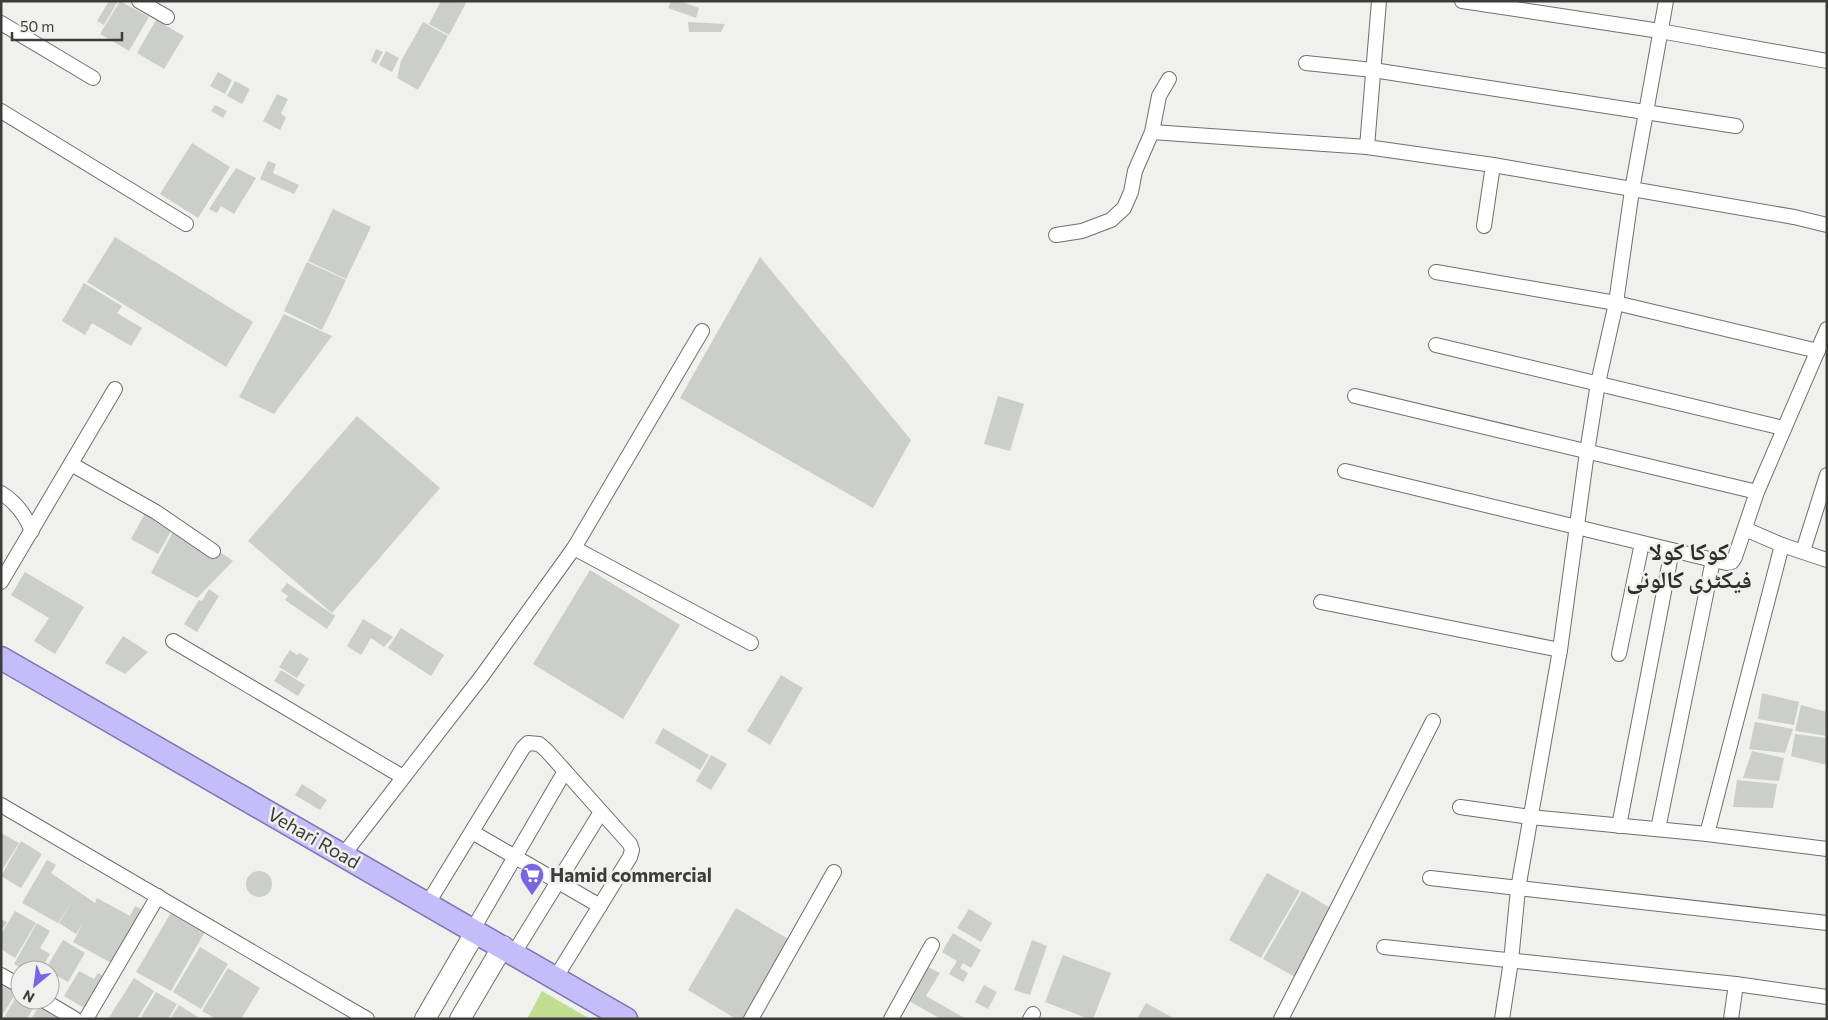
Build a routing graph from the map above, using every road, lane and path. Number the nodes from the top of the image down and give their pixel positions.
1 (139, 1) edge
2 (1379, 1) edge
3 (1462, 1) edge
4 (1666, 1) edge
5 (167, 17) dead end
6 (1, 23) edge
7 (1660, 31) junction
8 (1827, 61) edge
9 (1306, 63) dead end
10 (1373, 70) junction
11 (93, 78) dead end
12 (1169, 79) dead end
13 (1, 111) edge
14 (1646, 113) junction
15 (1736, 126) dead end
16 (1152, 132) junction
17 (1367, 147) junction
18 (1493, 165) junction
19 (1632, 190) junction
20 (186, 224) dead end
21 (1827, 225) edge
22 (1484, 226) dead end
23 (1056, 235) dead end
24 (1436, 272) dead end
25 (1616, 303) junction
26 (1827, 329) edge
27 (702, 331) dead end
28 (1436, 345) dead end
29 (1818, 351) junction
30 (1598, 383) junction
31 (115, 389) dead end
32 (1355, 396) dead end
33 (1783, 428) junction
34 (1587, 452) junction
35 (71, 464) junction
36 (1345, 471) dead end
37 (1827, 475) edge
38 (1, 492) edge
39 (1757, 492) junction
40 (1576, 527) junction
41 (1745, 529) junction
42 (32, 531) junction
43 (1642, 543) junction
44 (1782, 545) junction
45 (574, 548) junction
46 (1672, 550) junction
47 (1803, 551) junction
48 (213, 552) dead end
49 (1712, 560) junction
50 (1827, 560) edge
51 (1, 582) edge
52 (1321, 602) dead end
53 (172, 641) dead end
54 (752, 643) dead end
55 (1560, 650) junction
56 (1619, 654) dead end
57 (1, 658) edge
58 (1433, 721) dead end
59 (565, 771) junction
60 (403, 778) junction
61 (1, 805) edge
62 (1460, 807) dead end
63 (601, 812) junction
64 (1530, 817) junction
65 (1619, 826) junction
66 (1658, 830) junction
67 (472, 832) junction
68 (1707, 834) junction
69 (1827, 849) edge
70 (344, 854) junction
71 (515, 857) junction
72 (834, 872) dead end
73 (1430, 878) dead end
74 (558, 882) junction
75 (1518, 889) junction
76 (158, 896) junction
77 (428, 903) junction
78 (600, 906) junction
79 (1827, 923) edge
80 (474, 930) junction
81 (932, 945) dead end
82 (1384, 947) dead end
83 (508, 950) junction
84 (1511, 962) junction
85 (556, 977) junction
86 (1736, 984) junction
87 (1827, 997) edge
88 (60, 1010) edge
89 (75, 1019) edge
90 (86, 1019) edge
91 (367, 1019) edge
92 (424, 1019) edge
93 (460, 1019) edge
94 (626, 1019) edge
95 (751, 1019) edge
96 (891, 1019) edge
97 (1281, 1019) edge
98 (1502, 1019) edge
99 (1731, 1019) edge

1 - 5 street
2 - 10 street
3 - 7 street
4 - 7 street
6 - 11 street
7 - 8 street
7 - 14 street
9 - 10 street
10 - 14 street
10 - 17 street
12 - 16 street
13 - 20 street
14 - 15 street
14 - 19 street
16 - 17 street
16 - 23 street
17 - 18 street
18 - 19 street
18 - 22 street
19 - 21 street
19 - 25 street
24 - 25 street
25 - 29 street
25 - 30 street
26 - 29 street
27 - 45 street
28 - 30 street
29 - 33 street
30 - 33 street
30 - 34 street
31 - 35 street
32 - 34 street
33 - 39 street
34 - 39 street
34 - 40 street
35 - 42 street
35 - 48 street
36 - 40 street
37 - 47 street
38 - 42 street
39 - 41 street
40 - 43 street
40 - 55 street
41 - 44 street
41 - 49 street
42 - 51 street
43 - 46 street
43 - 56 street
44 - 47 street
44 - 68 street
45 - 54 street
45 - 60 street
46 - 49 street
46 - 65 street
47 - 50 street
49 - 66 street
52 - 55 street
53 - 60 street
55 - 64 street
57 - 70 main road, Vehari Road
58 - 97 street
59 - 63 street
59 - 67 street
59 - 71 street
60 - 70 street
61 - 76 street
62 - 64 street
63 - 74 street
63 - 78 street
64 - 65 street
64 - 75 street
65 - 66 street
66 - 68 street
67 - 71 street
67 - 77 street
68 - 69 street
70 - 77 main road, Vehari Road
71 - 74 street
71 - 80 street
72 - 95 street
73 - 75 street
74 - 78 street
74 - 83 street
75 - 79 street
75 - 84 street
76 - 90 street
76 - 91 street
77 - 80 main road, Vehari Road
78 - 85 street
80 - 83 main road, Vehari Road
80 - 92 street
81 - 96 street
82 - 84 street
83 - 85 main road, Vehari Road
83 - 93 street
84 - 86 street
84 - 98 street
85 - 94 main road, Vehari Road
86 - 87 street
86 - 99 street
88 - 89 street

